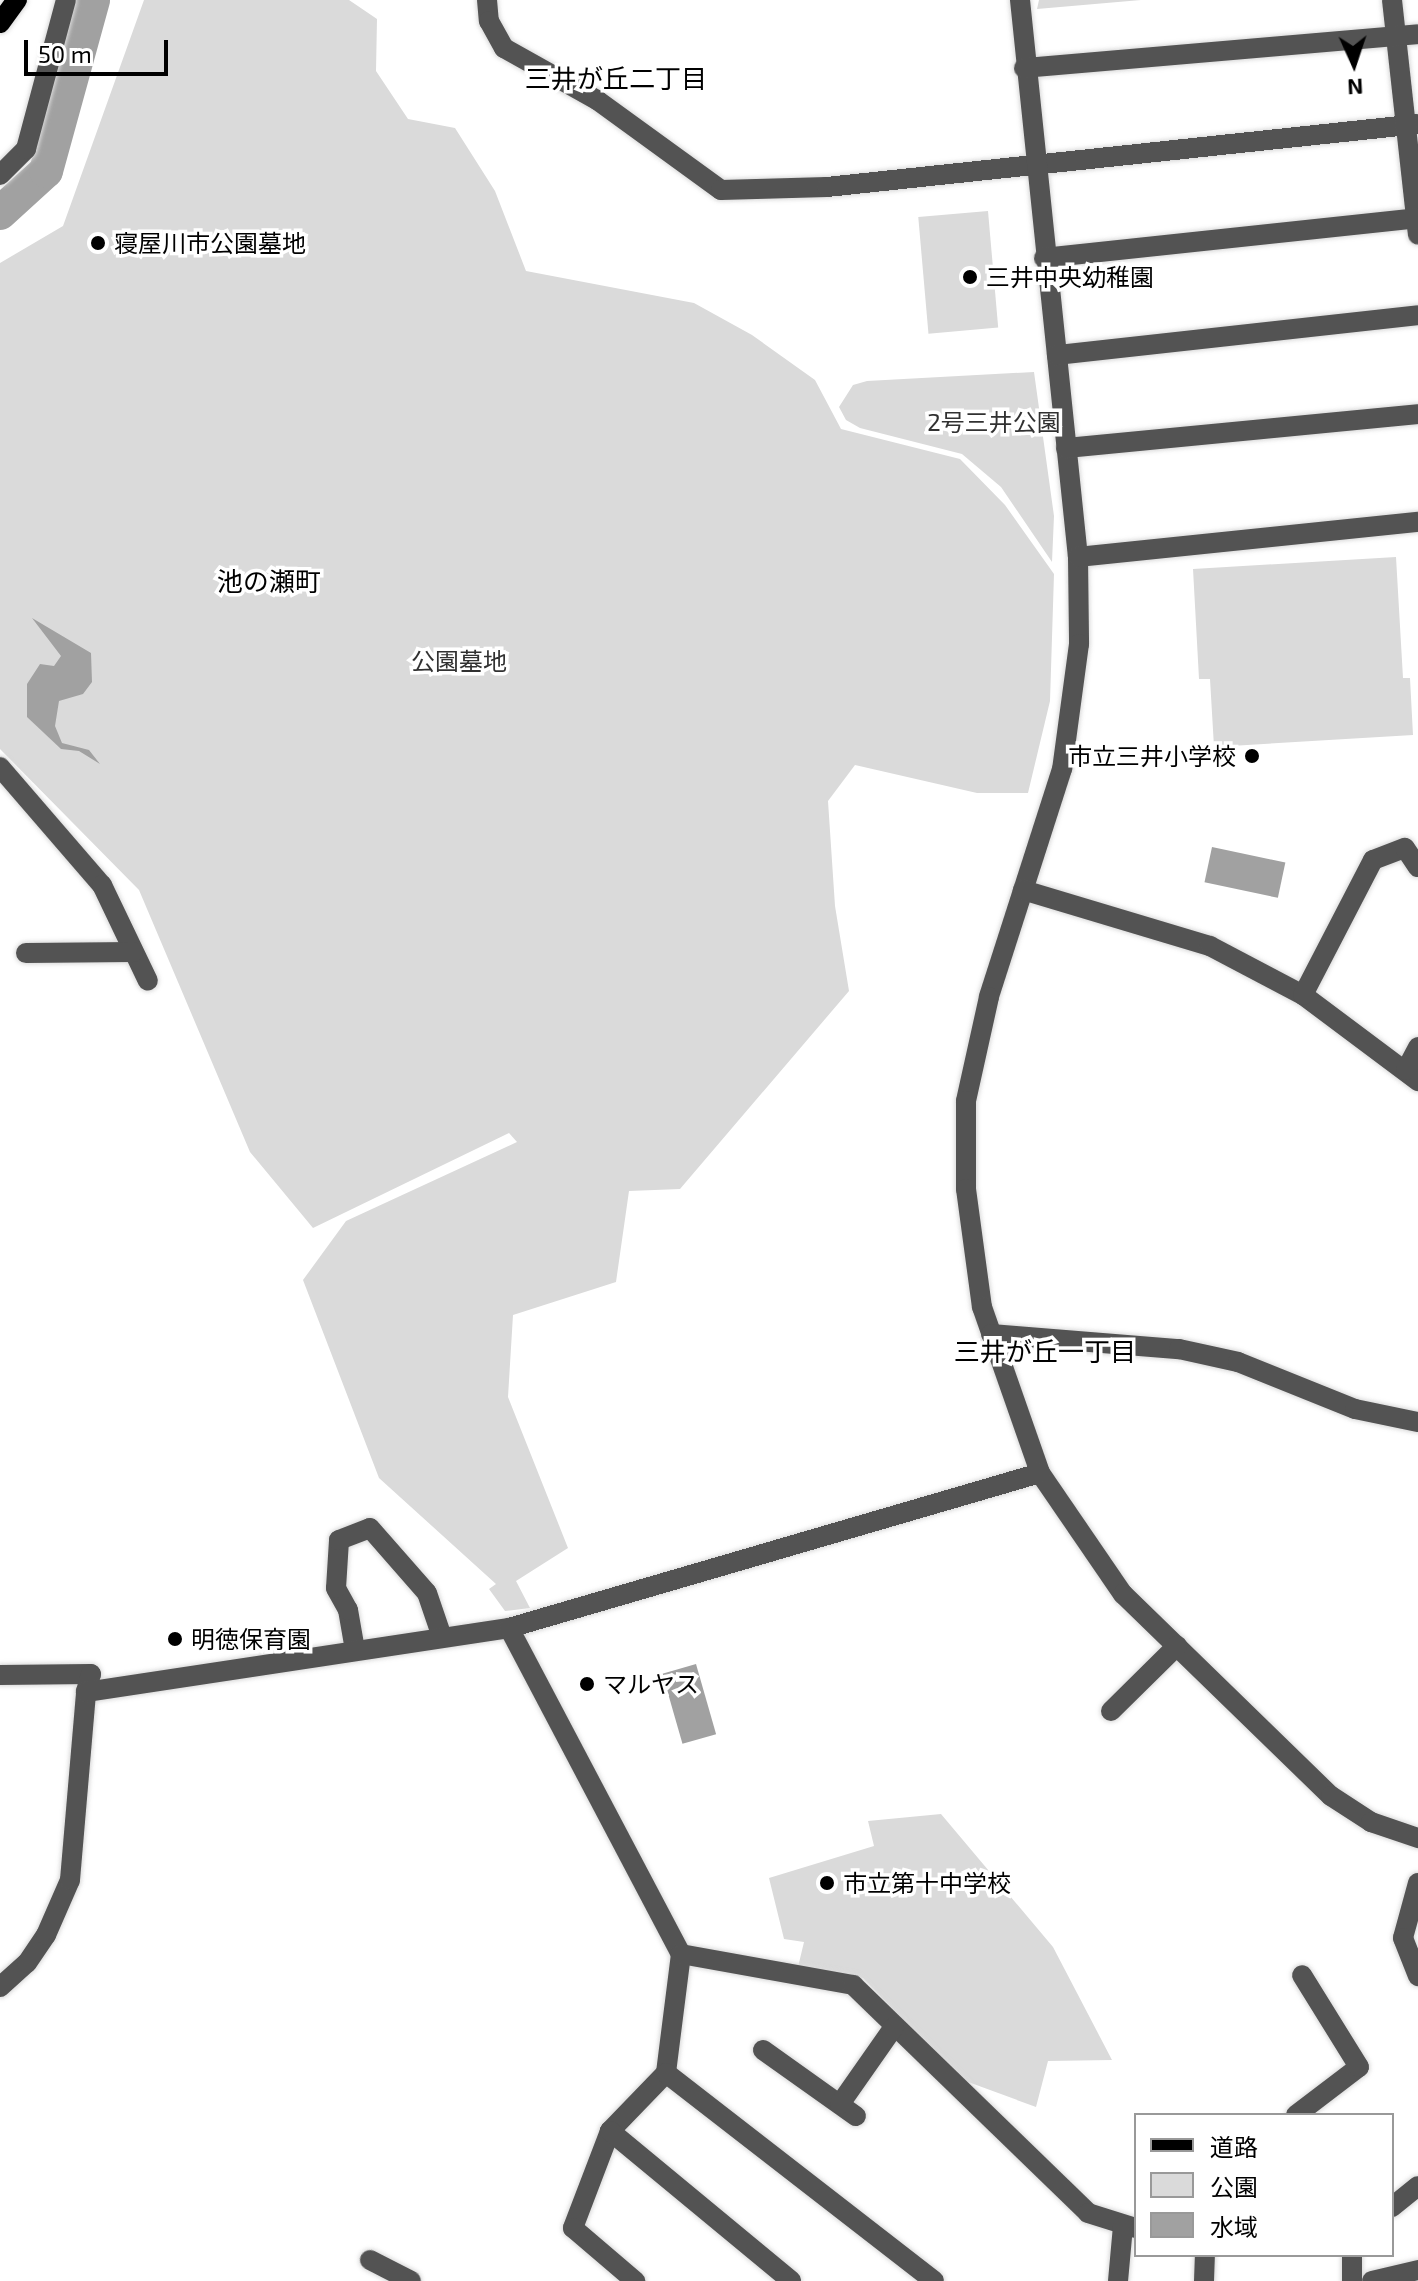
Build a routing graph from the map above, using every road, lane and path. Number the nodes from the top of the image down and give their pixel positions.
1 (17, 0) edge
2 (66, 0) edge
3 (487, 0) edge
4 (1020, 0) edge
5 (1392, 0) edge
6 (0, 23) edge
7 (1418, 34) edge
8 (1396, 36) junction
9 (1024, 68) junction
10 (1412, 125) edge
11 (1034, 164) junction
12 (0, 175) edge
13 (1417, 226) edge
14 (1044, 258) junction
15 (1418, 315) edge
16 (1057, 355) junction
17 (1418, 414) edge
18 (1066, 448) junction
19 (1418, 522) edge
20 (1078, 557) junction
21 (0, 767) edge
22 (1418, 867) edge
23 (1023, 890) junction
24 (133, 952) junction
25 (26, 953) dead end
26 (148, 981) dead end
27 (1303, 995) junction
28 (1418, 1047) edge
29 (1412, 1076) edge
30 (991, 1334) junction
31 (1418, 1422) edge
32 (1040, 1473) junction
33 (509, 1628) junction
34 (442, 1637) junction
35 (1177, 1646) junction
36 (355, 1650) junction
37 (0, 1675) edge
38 (86, 1692) junction
39 (1111, 1711) dead end
40 (1418, 1838) edge
41 (1418, 1883) edge
42 (681, 1954) junction
43 (1302, 1975) dead end
44 (1418, 1976) edge
45 (0, 1987) edge
46 (894, 2027) junction
47 (763, 2050) dead end
48 (666, 2073) junction
49 (1299, 2113) edge
50 (610, 2131) junction
51 (1418, 2186) edge
52 (1394, 2205) edge
53 (1129, 2227) edge
54 (1205, 2257) edge
55 (1352, 2257) edge
56 (1418, 2270) edge
57 (923, 2278) edge
58 (380, 2281) edge
59 (411, 2281) edge
60 (635, 2281) edge
61 (791, 2281) edge
62 (1118, 2281) edge
63 (1205, 2281) edge
64 (1352, 2281) edge
65 (1372, 2281) edge

1 - 6 main road
2 - 12 street
3 - 11 street
4 - 9 street
5 - 8 street
7 - 8 street
8 - 9 street
8 - 10 street
9 - 11 street
10 - 11 street
10 - 13 street
11 - 14 street
13 - 14 street
14 - 16 street
15 - 16 street
16 - 18 street
17 - 18 street
18 - 20 street
19 - 20 street
20 - 23 street
21 - 24 street
22 - 27 street
23 - 27 street
23 - 30 street
24 - 25 street
24 - 26 street
27 - 29 street
28 - 29 street
30 - 31 street
30 - 32 street
32 - 33 street
32 - 35 street
33 - 34 street
33 - 42 street
34 - 36 street
34 - 36 street
35 - 39 street
35 - 40 street
36 - 38 street
37 - 38 street
38 - 45 street
41 - 44 street
42 - 46 street
42 - 48 street
43 - 49 street
46 - 47 street
46 - 53 street
48 - 50 street
48 - 57 street
50 - 60 street
50 - 61 street
51 - 52 street
53 - 62 street
54 - 63 street
55 - 64 street
56 - 65 street
58 - 59 street

